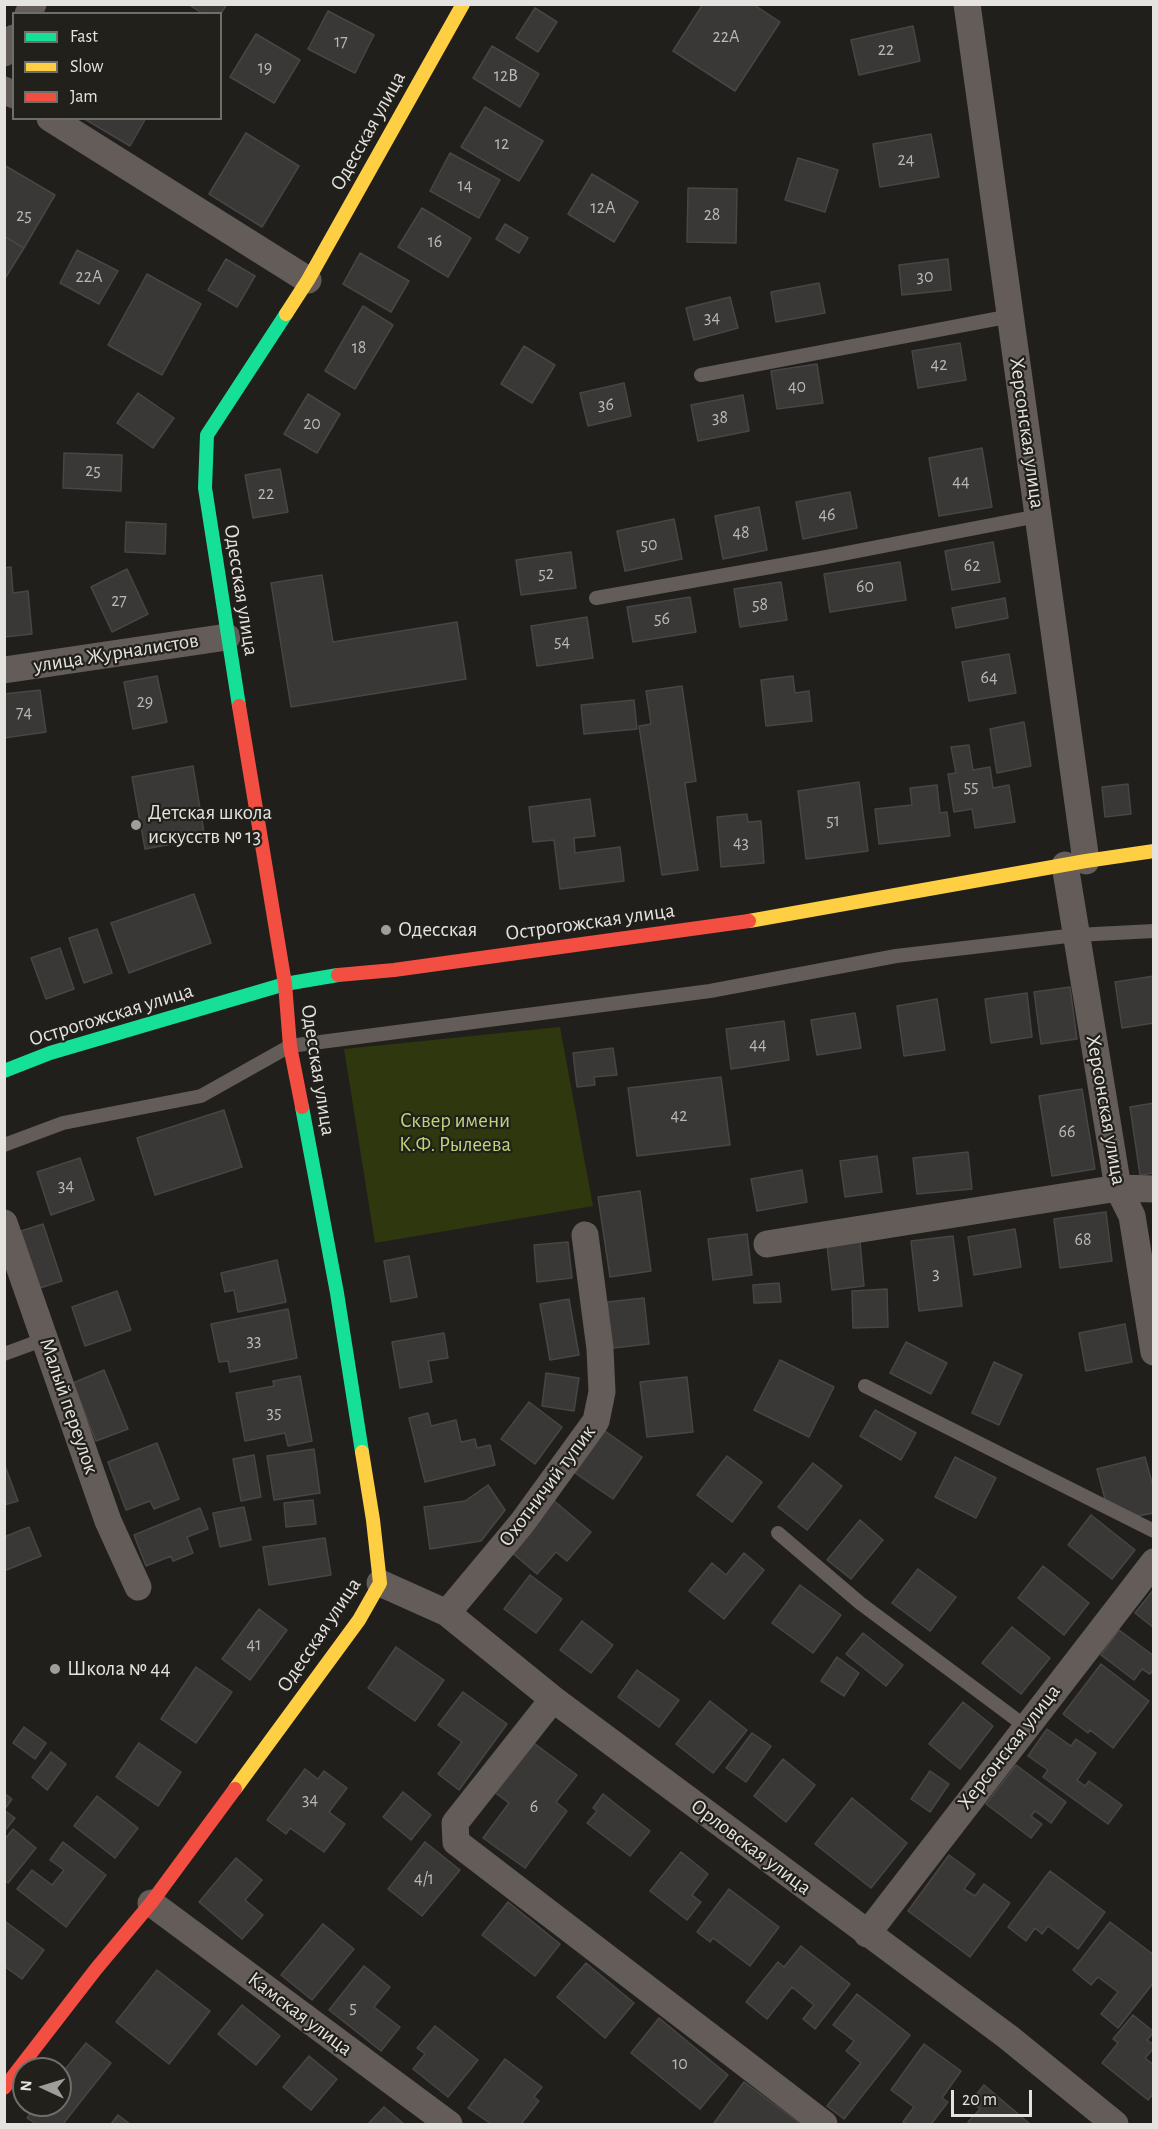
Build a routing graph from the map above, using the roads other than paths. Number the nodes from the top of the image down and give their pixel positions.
1 (463, 4) edge
2 (967, 4) edge
3 (53, 120) edge
4 (308, 280) junction
5 (1011, 316) junction
6 (701, 375) dead end
7 (1038, 516) junction
8 (596, 598) dead end
9 (227, 637) junction
10 (4, 670) edge
11 (1154, 851) edge
12 (1075, 863) junction
13 (1154, 931) edge
14 (1076, 935) junction
15 (285, 984) junction
16 (290, 1046) junction
17 (4, 1071) edge
18 (4, 1145) edge
19 (1118, 1188) junction
20 (1154, 1189) edge
21 (4, 1223) edge
22 (585, 1235) dead end
23 (767, 1244) dead end
24 (45, 1339) junction
25 (1154, 1352) edge
26 (4, 1354) edge
27 (865, 1386) dead end
28 (1154, 1531) edge
29 (778, 1533) dead end
30 (1154, 1562) edge
31 (380, 1583) junction
32 (138, 1587) dead end
33 (447, 1612) junction
34 (553, 1699) junction
35 (1025, 1726) junction
36 (151, 1903) junction
37 (867, 1934) junction
38 (4, 2088) edge
39 (450, 2124) edge
40 (824, 2124) edge
41 (1115, 2124) edge

1 - 4 street, Одесская улица
2 - 5 street, Херсонская улица
3 - 4 street
4 - 9 street, Одесская улица
5 - 6 lane
5 - 7 street, Херсонская улица
7 - 8 lane
7 - 12 street, Херсонская улица
9 - 10 street, улица Журналистов
9 - 15 street, Одесская улица
11 - 12 street, Острогожская улица
12 - 14 street, Херсонская улица
12 - 15 street, Острогожская улица
13 - 14 lane
14 - 16 lane
14 - 19 street, Херсонская улица
15 - 16 street, Одесская улица
15 - 17 street, Острогожская улица
16 - 18 lane
16 - 31 street, Одесская улица
19 - 20 street
19 - 23 street
19 - 25 street, Херсонская улица
21 - 24 street, Малый переулок
22 - 33 street, Охотничий тупик
24 - 26 lane
24 - 32 street, Малый переулок
27 - 28 lane
29 - 35 lane
30 - 35 street, Херсонская улица
31 - 33 street, Орловская улица
31 - 36 street, Одесская улица
33 - 34 street, Орловская улица
34 - 37 street, Орловская улица
34 - 40 street
35 - 37 street, Херсонская улица
36 - 38 street, Одесская улица
36 - 39 street, Камская улица
37 - 41 street, Орловская улица

